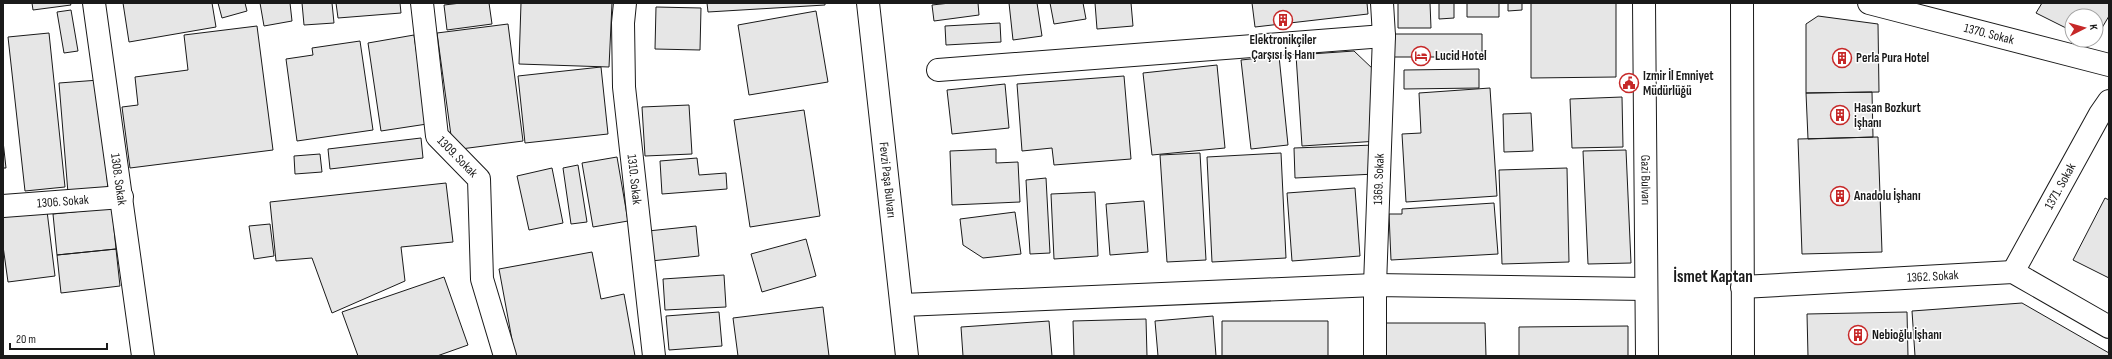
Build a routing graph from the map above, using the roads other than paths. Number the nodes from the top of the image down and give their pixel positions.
1 (94, 3) edge
2 (422, 3) edge
3 (625, 3) edge
4 (868, 3) edge
5 (1382, 3) edge
6 (1644, 3) edge
7 (1742, 3) edge
8 (1869, 3) edge
9 (1384, 36) junction
10 (2109, 65) edge
11 (938, 70) dead end
12 (2109, 101) edge
13 (122, 197) junction
14 (3, 206) edge
15 (2013, 272) junction
16 (1375, 285) junction
17 (1742, 287) junction
18 (1646, 289) junction
19 (902, 305) junction
20 (2109, 327) edge
21 (143, 356) edge
22 (505, 356) edge
23 (654, 356) edge
24 (907, 356) edge
25 (1375, 356) edge
26 (1648, 356) edge
27 (1743, 356) edge

1 - 13 street, 1308. Sokak
2 - 22 street, 1309. Sokak
3 - 23 street, 1310. Sokak
4 - 19 street, Fevzi Paşa Bulvarı
5 - 9 street, 1369. Sokak
6 - 18 street, Gazi Bulvarı
7 - 17 street
8 - 10 street, 1370. Sokak
9 - 11 street
9 - 16 street, 1369. Sokak
12 - 15 street, 1371. Sokak
13 - 14 street, 1306. Sokak
13 - 21 street, 1308. Sokak
15 - 17 street, 1362. Sokak
15 - 20 street
16 - 18 street
16 - 19 street
16 - 25 street, 1369. Sokak
17 - 27 street
18 - 26 street, Gazi Bulvarı
19 - 24 street, Fevzi Paşa Bulvarı

